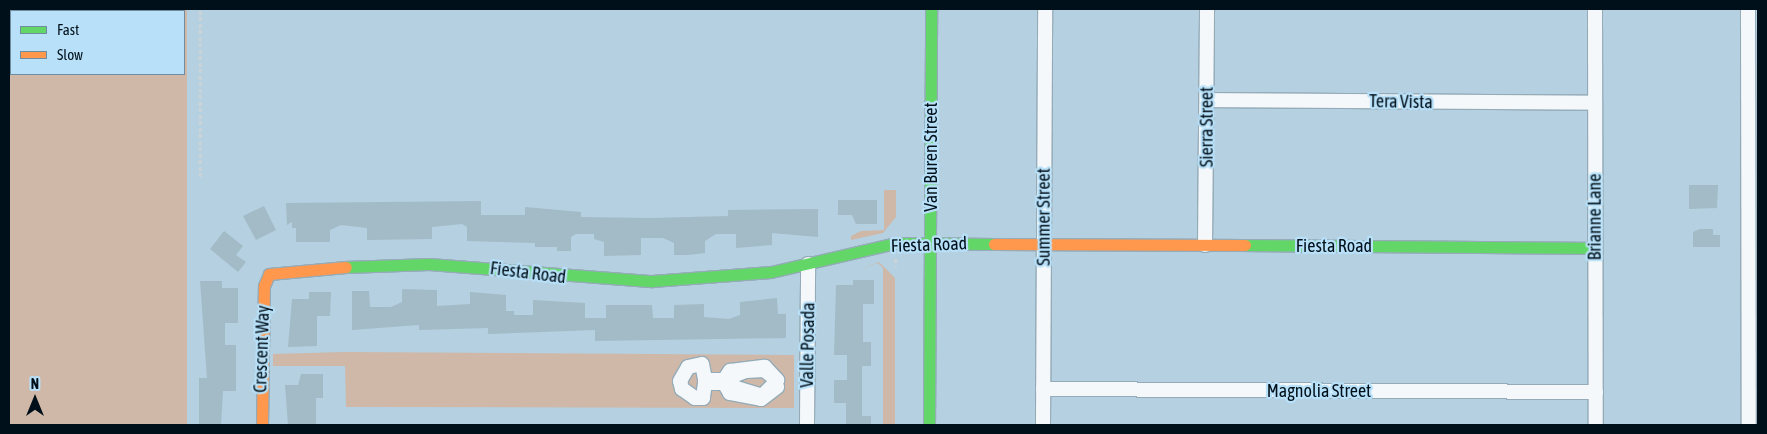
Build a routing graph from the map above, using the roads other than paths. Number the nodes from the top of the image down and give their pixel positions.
1 (931, 9) edge
2 (1045, 9) edge
3 (1207, 9) edge
4 (1595, 9) edge
5 (1748, 9) edge
6 (1207, 100) junction
7 (1594, 103) junction
8 (930, 243) junction
9 (1044, 244) junction
10 (1205, 245) junction
11 (1595, 248) junction
12 (808, 264) junction
13 (269, 274) joint
14 (1043, 389) junction
15 (741, 390) joint
16 (1596, 392) junction
17 (262, 425) edge
18 (807, 425) edge
19 (929, 425) edge
20 (1043, 425) edge
21 (1596, 425) edge
22 (1748, 425) edge

1 - 8 street, Van Buren Street
2 - 9 street, Summer Street
3 - 6 street, Sierra Street
4 - 7 street, Brianne Lane
5 - 22 street
6 - 7 street, Tera Vista
6 - 10 street, Sierra Street
7 - 11 street, Brianne Lane
8 - 9 street, Fiesta Road
8 - 12 street, Fiesta Road
8 - 19 street, Van Buren Street
9 - 10 street, Fiesta Road
9 - 14 street, Summer Street
10 - 11 street, Fiesta Road
11 - 16 street, Brianne Lane
12 - 13 street, Fiesta Road
12 - 18 street, Valle Posada
13 - 17 street, Crescent Way
14 - 16 street, Magnolia Street
14 - 20 street, Summer Street
15 - 15 street
16 - 21 street, Brianne Lane

